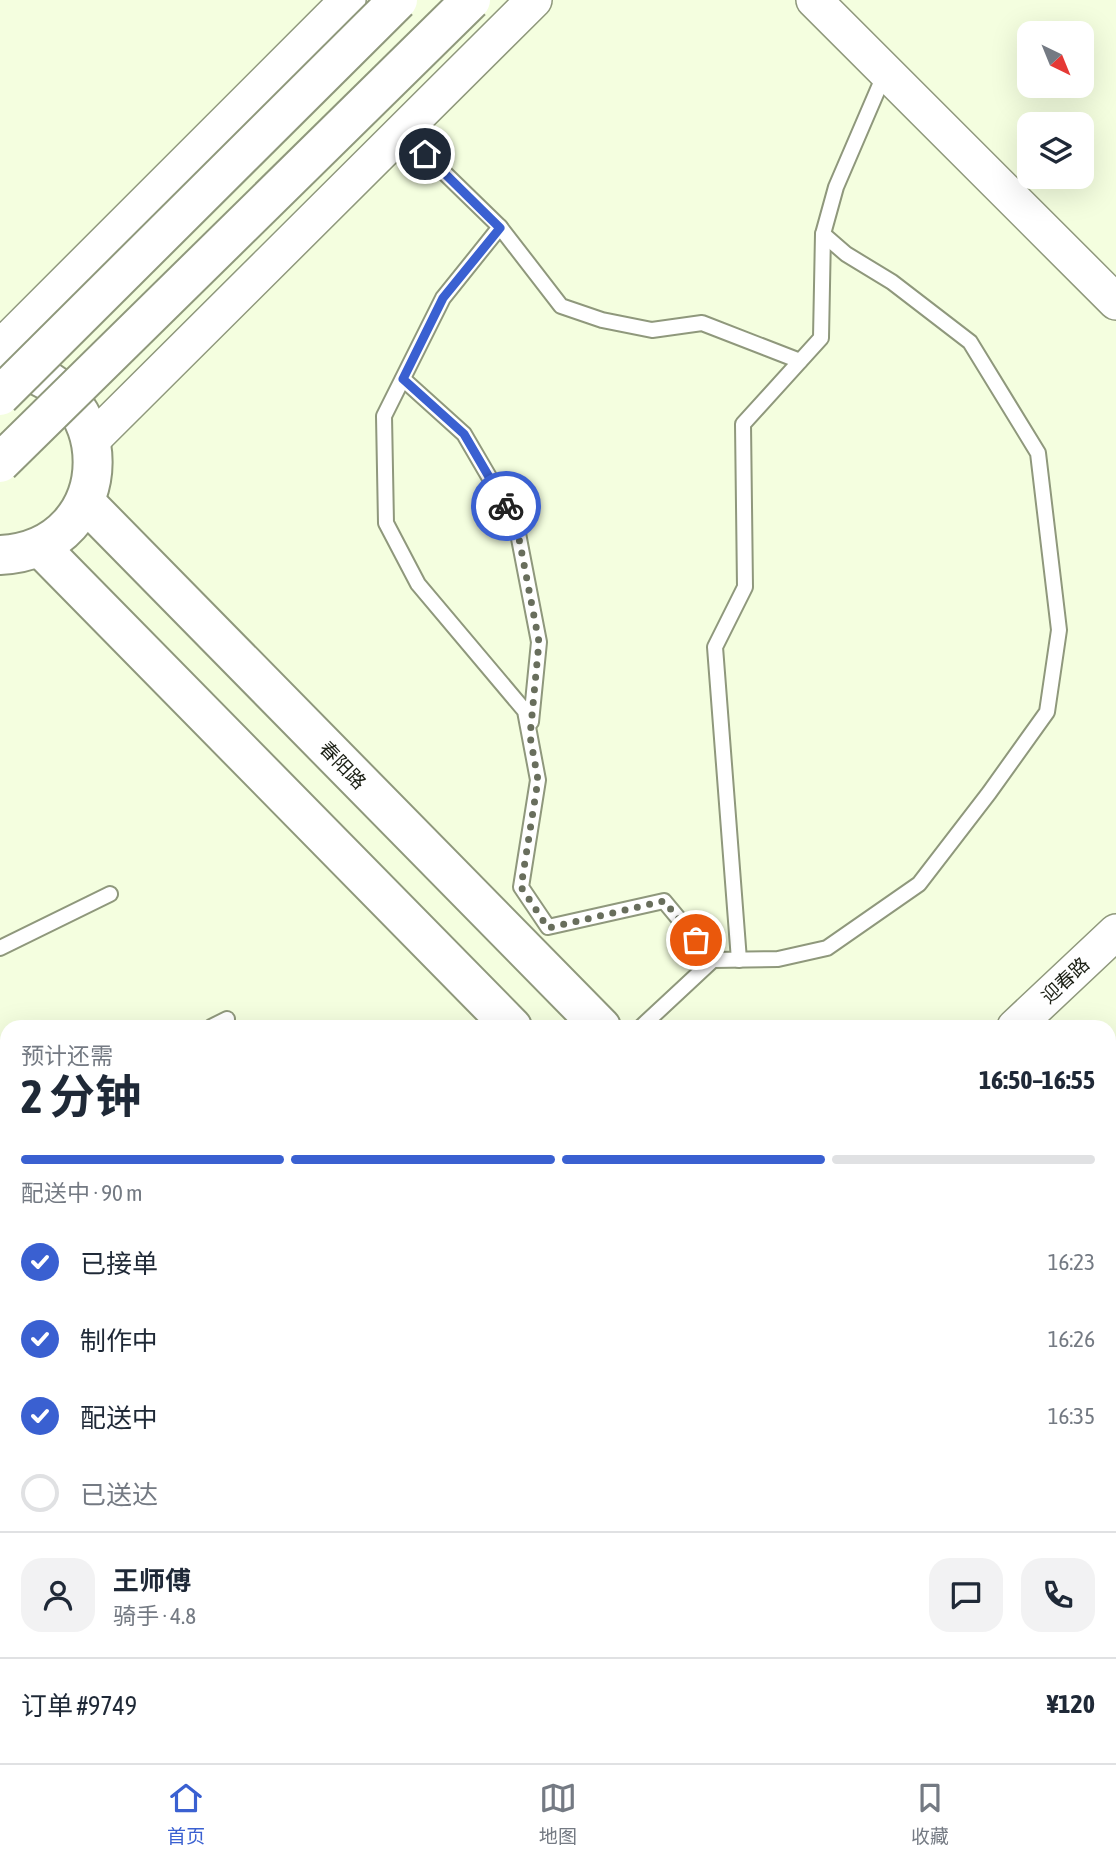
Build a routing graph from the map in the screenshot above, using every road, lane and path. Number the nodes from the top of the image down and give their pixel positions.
1 (348, 0) edge
2 (398, 0) edge
3 (471, 0) edge
4 (534, 0) edge
5 (814, 0) edge
6 (886, 73) junction
7 (425, 154) dead end
8 (500, 228) junction
9 (823, 234) junction
10 (1116, 302) edge
11 (0, 348) edge
12 (800, 361) junction
13 (0, 366) edge
14 (403, 379) junction
15 (0, 396) edge
16 (91, 441) junction
17 (0, 463) edge
18 (86, 502) junction
19 (41, 548) junction
20 (0, 555) edge
21 (530, 736) junction
22 (110, 894) dead end
23 (1116, 932) edge
24 (0, 948) edge
25 (713, 960) junction
26 (739, 960) junction
27 (505, 1020) edge
28 (594, 1020) edge
29 (649, 1020) edge
30 (1022, 1020) edge

1 - 11 street
2 - 15 main road, bridge
3 - 17 main road, bridge
4 - 16 street
5 - 6 street
6 - 9 lane
6 - 10 street
7 - 8 lane
8 - 12 lane
8 - 14 lane
9 - 12 lane
9 - 26 lane
12 - 26 lane
13 - 16 main road
14 - 21 lane
14 - 21 lane
16 - 18 main road
18 - 19 main road
18 - 28 main road, 春阳路
19 - 20 main road
19 - 27 main road
21 - 25 lane
22 - 24 lane
23 - 30 street, 迎春路
25 - 26 lane
25 - 29 lane

